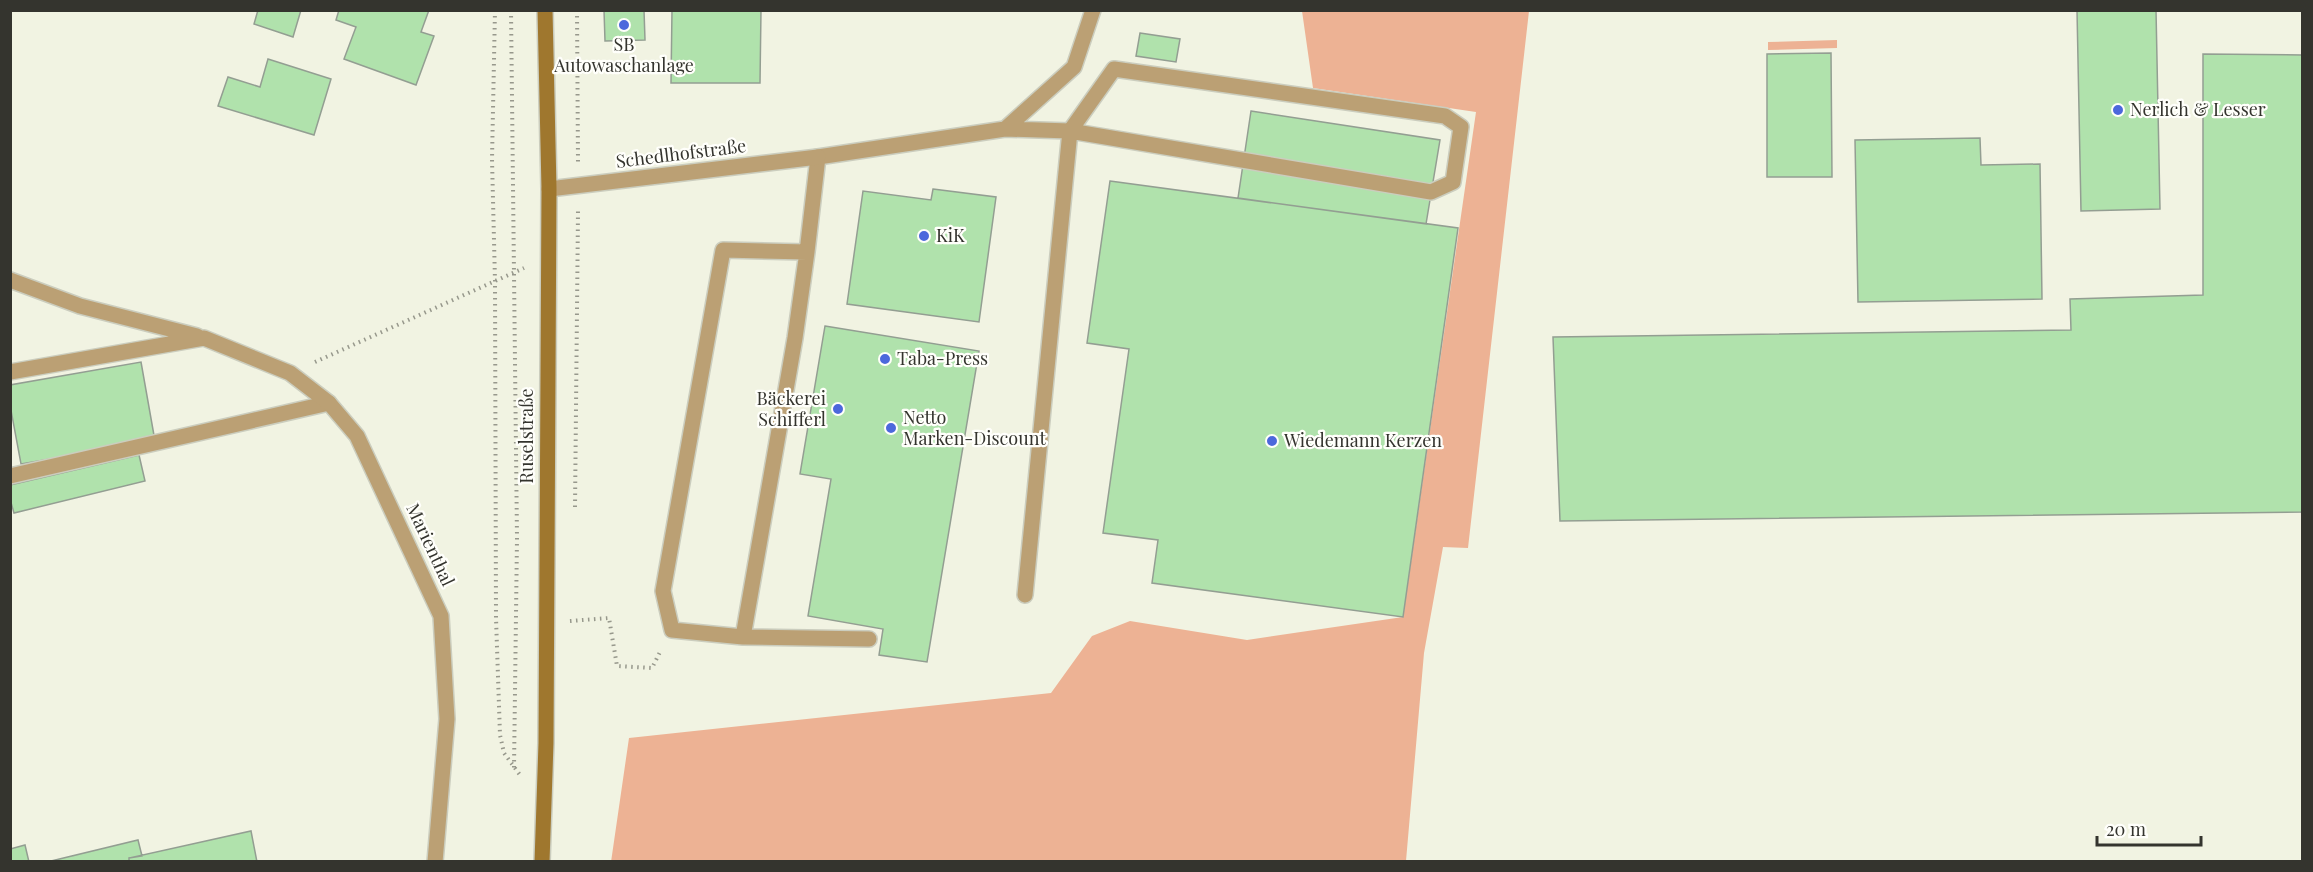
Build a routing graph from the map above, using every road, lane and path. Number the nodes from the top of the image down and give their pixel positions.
1 (495, 10) edge
2 (511, 10) edge
3 (545, 10) edge
4 (577, 10) edge
5 (1093, 10) edge
6 (578, 129) dead end
7 (1005, 129) junction
8 (1070, 131) junction
9 (818, 157) junction
10 (549, 189) junction
11 (807, 252) junction
12 (515, 272) junction
13 (10, 280) edge
14 (495, 281) junction
15 (204, 338) junction
16 (10, 372) edge
17 (290, 374) junction
18 (329, 403) junction
19 (10, 476) edge
20 (1026, 595) dead end
21 (546, 623) junction
22 (672, 630) junction
23 (743, 637) junction
24 (869, 639) dead end
25 (435, 861) edge
26 (542, 861) edge

1 - 14 path
2 - 12 path
3 - 10 main road, Ruselstraße
4 - 6 path
5 - 7 street
7 - 8 street, Schedlhofstraße
7 - 9 street, Schedlhofstraße
8 - 8 street, Schedlhofstraße
8 - 20 street
9 - 10 street, Schedlhofstraße
9 - 11 street
10 - 21 main road, Ruselstraße
11 - 22 street
11 - 23 street
12 - 14 path
12 - 14 path
13 - 15 street, Marienthal
14 - 17 path
15 - 16 street
15 - 17 street, Marienthal
17 - 18 street, Marienthal
18 - 19 street
18 - 25 street, Marienthal
21 - 22 path
21 - 26 main road, Ruselstraße
22 - 23 street
23 - 24 street

